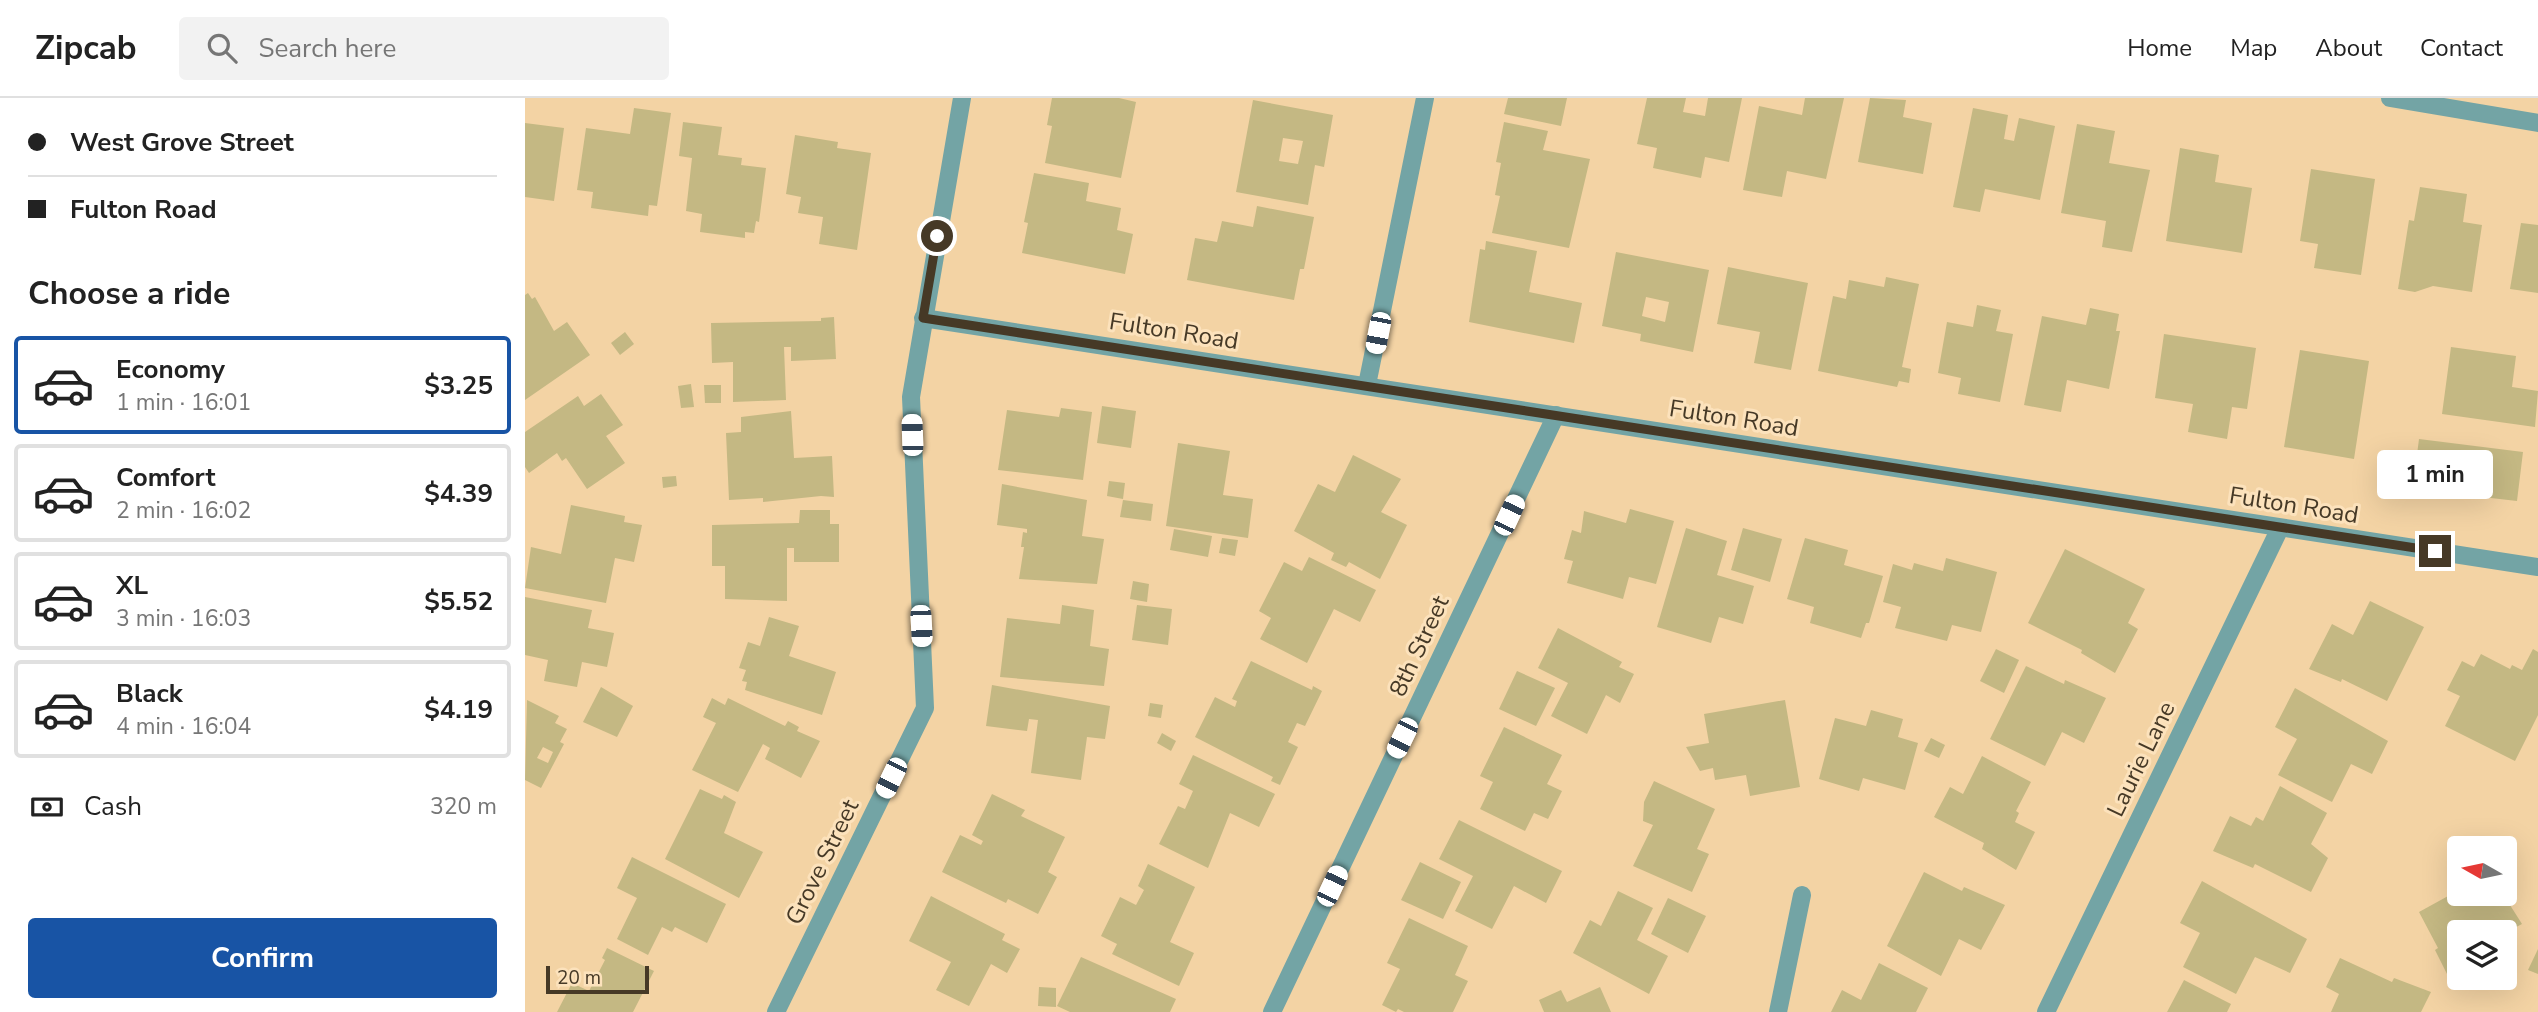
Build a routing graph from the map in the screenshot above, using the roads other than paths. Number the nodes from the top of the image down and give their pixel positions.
1 (962, 98) edge
2 (1425, 98) edge
3 (2390, 98) edge
4 (2412, 100) edge
5 (2538, 123) edge
6 (923, 318) junction
7 (1367, 385) junction
8 (1556, 415) junction
9 (2280, 528) junction
10 (2538, 567) edge
11 (1803, 895) dead end
12 (1273, 1011) edge
13 (776, 1012) edge
14 (1779, 1012) edge
15 (2046, 1012) edge

1 - 6 street, Grove Street
2 - 7 street
3 - 4 street
4 - 5 street
6 - 7 street, Fulton Road
6 - 13 street, Grove Street
7 - 8 street, Fulton Road
8 - 9 street, Fulton Road
8 - 12 street, 8th Street
9 - 10 street, Fulton Road
9 - 15 street, Laurie Lane
11 - 14 street

